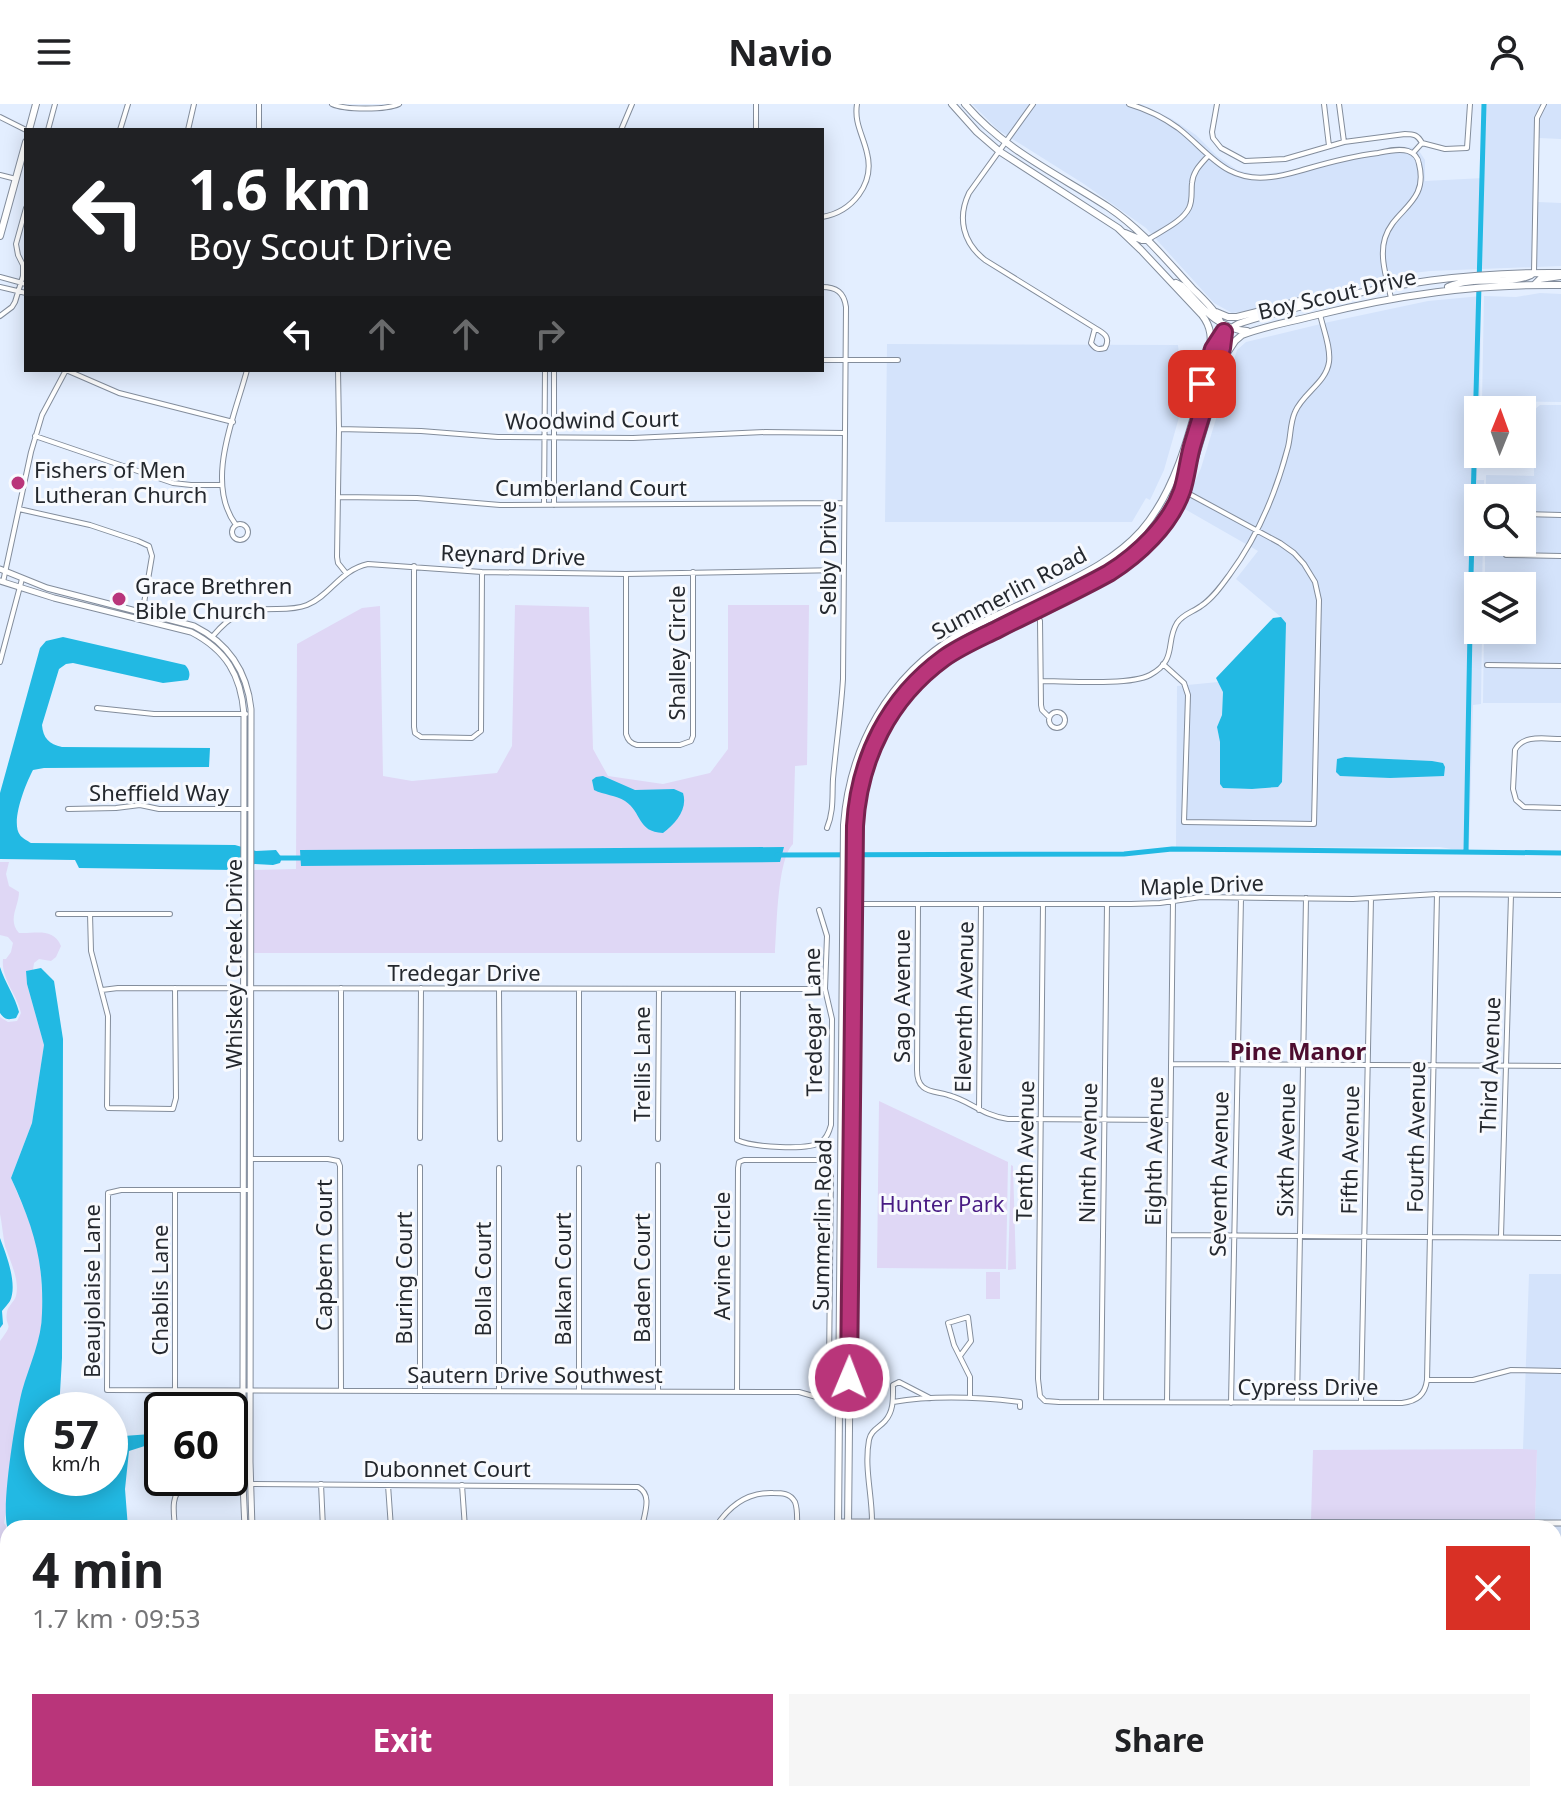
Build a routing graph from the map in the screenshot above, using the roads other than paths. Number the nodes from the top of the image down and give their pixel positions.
1 (36, 104) edge
2 (55, 104) edge
3 (128, 104) edge
4 (194, 104) edge
5 (259, 104) edge
6 (332, 104) edge
7 (399, 104) edge
8 (632, 104) edge
9 (756, 104) edge
10 (857, 104) edge
11 (952, 104) edge
12 (965, 104) edge
13 (1033, 104) edge
14 (1129, 104) edge
15 (1217, 104) edge
16 (1324, 104) edge
17 (1339, 104) edge
18 (1470, 104) edge
19 (1544, 104) edge
20 (0, 117) edge
21 (24, 128) edge
22 (29, 128) edge
23 (49, 128) edge
24 (121, 128) edge
25 (188, 128) edge
26 (259, 128) edge
27 (622, 128) edge
28 (756, 128) edge
29 (1344, 142) junction
30 (1006, 143) junction
31 (1422, 143) junction
32 (1329, 146) junction
33 (1221, 148) junction
34 (24, 149) edge
35 (999, 151) junction
36 (1413, 153) junction
37 (1210, 157) junction
38 (0, 175) edge
39 (16, 179) junction
40 (24, 215) edge
41 (824, 216) edge
42 (1123, 232) junction
43 (0, 236) edge
44 (1148, 240) junction
45 (1534, 273) junction
46 (1561, 275) edge
47 (0, 277) edge
48 (1169, 280) junction
49 (1492, 280) junction
50 (1469, 281) junction
51 (24, 284) edge
52 (1534, 285) junction
53 (1561, 285) edge
54 (1389, 286) junction
55 (0, 287) edge
56 (824, 287) edge
57 (19, 291) junction
58 (24, 292) edge
59 (1391, 298) junction
60 (1325, 300) junction
61 (1214, 311) junction
62 (1320, 314) junction
63 (0, 316) edge
64 (1095, 328) junction
65 (1225, 328) junction
66 (1255, 331) junction
67 (1210, 357) junction
68 (824, 360) edge
69 (845, 360) junction
70 (898, 360) dead end
71 (65, 372) edge
72 (71, 372) edge
73 (246, 372) edge
74 (338, 372) edge
75 (545, 372) edge
76 (554, 372) edge
77 (233, 422) junction
78 (339, 429) junction
79 (845, 433) junction
80 (35, 436) junction
81 (544, 437) junction
82 (554, 438) junction
83 (222, 485) junction
84 (1182, 490) junction
85 (338, 497) junction
86 (844, 503) junction
87 (544, 505) junction
88 (554, 505) junction
89 (19, 509) junction
90 (1536, 514) edge
91 (1561, 515) edge
92 (236, 525) dead end
93 (1257, 531) junction
94 (1536, 556) edge
95 (1561, 556) edge
96 (414, 566) junction
97 (3, 570) edge
98 (843, 570) junction
99 (482, 572) junction
100 (693, 572) junction
101 (346, 573) junction
102 (626, 574) junction
103 (22, 579) junction
104 (2, 581) edge
105 (20, 587) junction
106 (1031, 600) junction
107 (1036, 610) junction
108 (142, 616) junction
109 (1, 624) edge
110 (10, 626) junction
111 (210, 639) junction
112 (0, 662) edge
113 (1163, 664) junction
114 (1487, 665) dead end
115 (1561, 666) edge
116 (1041, 681) junction
117 (97, 708) dead end
118 (247, 714) junction
119 (1049, 717) junction
120 (1561, 739) edge
121 (1561, 808) edge
122 (68, 809) dead end
123 (247, 809) junction
124 (827, 828) dead end
125 (1437, 894) junction
126 (1511, 895) junction
127 (1561, 895) edge
128 (1241, 898) junction
129 (1306, 898) junction
130 (1371, 898) junction
131 (1173, 901) junction
132 (844, 904) junction
133 (854, 904) junction
134 (918, 904) junction
135 (981, 904) junction
136 (1043, 904) junction
137 (1107, 904) junction
138 (819, 910) dead end
139 (58, 914) dead end
140 (90, 914) junction
141 (170, 914) dead end
142 (175, 988) junction
143 (247, 988) junction
144 (341, 988) junction
145 (421, 988) junction
146 (499, 989) junction
147 (579, 989) junction
148 (659, 989) junction
149 (738, 989) junction
150 (825, 989) junction
151 (102, 990) junction
152 (1171, 1064) junction
153 (1237, 1065) junction
154 (1303, 1065) junction
155 (1368, 1065) junction
156 (1433, 1066) junction
157 (1506, 1066) junction
158 (1561, 1066) edge
159 (979, 1111) junction
160 (1104, 1119) junction
161 (1041, 1120) junction
162 (1170, 1120) junction
163 (420, 1138) dead end
164 (341, 1139) dead end
165 (500, 1139) dead end
166 (579, 1139) dead end
167 (658, 1139) dead end
168 (250, 1159) junction
169 (658, 1165) dead end
170 (420, 1167) dead end
171 (499, 1168) dead end
172 (579, 1168) dead end
173 (175, 1190) junction
174 (246, 1190) junction
175 (1169, 1235) junction
176 (1234, 1236) junction
177 (1300, 1236) junction
178 (1365, 1236) junction
179 (1430, 1237) junction
180 (1501, 1237) junction
181 (1561, 1238) edge
182 (960, 1356) junction
183 (1561, 1371) edge
184 (1427, 1380) junction
185 (175, 1389) junction
186 (246, 1389) junction
187 (341, 1389) junction
188 (107, 1390) joint
189 (420, 1390) junction
190 (499, 1390) junction
191 (579, 1391) junction
192 (658, 1391) junction
193 (737, 1392) junction
194 (970, 1397) junction
195 (820, 1398) joint
196 (930, 1398) junction
197 (1041, 1398) joint
198 (893, 1402) junction
199 (1101, 1402) junction
200 (1167, 1402) junction
201 (1297, 1402) junction
202 (1361, 1402) junction
203 (1231, 1403) junction
204 (1020, 1407) dead end
205 (248, 1484) edge
206 (321, 1484) junction
207 (388, 1485) junction
208 (462, 1485) junction
209 (175, 1496) edge
210 (246, 1496) edge
211 (248, 1496) edge
212 (175, 1520) edge
213 (245, 1520) edge
214 (251, 1520) edge
215 (323, 1520) edge
216 (390, 1520) edge
217 (464, 1520) edge
218 (643, 1520) edge
219 (721, 1520) edge
220 (797, 1520) edge
221 (838, 1520) edge
222 (848, 1520) edge
223 (872, 1520) edge

1 - 22 main road
2 - 23 street
3 - 24 street
4 - 25 street
5 - 26 street
6 - 7 street
8 - 27 street
9 - 28 street
10 - 41 street
11 - 35 main road, Summerlin Road
12 - 30 main road
13 - 30 street
14 - 37 street
15 - 33 street
16 - 32 street
17 - 29 street
18 - 31 street
19 - 45 street
20 - 21 street
29 - 31 street
29 - 32 street
30 - 35 street
30 - 44 main road
31 - 36 street
32 - 33 street
33 - 37 street
34 - 39 main road
35 - 42 main road, Summerlin Road
35 - 64 street
36 - 37 street
36 - 54 street
37 - 44 street
38 - 39 street
39 - 43 main road
40 - 51 street
42 - 44 main road
42 - 48 main road, Summerlin Road
44 - 61 main road
45 - 46 main road, Boy Scout Drive
45 - 49 main road, Boy Scout Drive
46 - 52 main road
47 - 51 street
48 - 65 main road
48 - 67 main road, Summerlin Road
49 - 50 main road, Boy Scout Drive
49 - 50 main road, Boy Scout Drive
49 - 52 main road, Boy Scout Drive
50 - 54 main road, Boy Scout Drive
50 - 59 main road, Boy Scout Drive
51 - 57 street
52 - 53 main road, Boy Scout Drive
54 - 59 street
54 - 60 main road, Boy Scout Drive
55 - 57 street
56 - 69 street, Selby Drive
57 - 58 street
57 - 63 street
59 - 62 main road, Boy Scout Drive
60 - 61 main road
60 - 65 main road, Boy Scout Drive
61 - 65 main road
62 - 66 main road, Boy Scout Drive
62 - 93 street
64 - 64 street
65 - 66 main road
65 - 67 main road
65 - 84 main road, Summerlin Road
66 - 84 main road, Boy Scout Drive
67 - 106 main road, Summerlin Road
68 - 69 street
69 - 70 street
69 - 79 street, Selby Drive
71 - 80 street
72 - 77 street
73 - 77 street
74 - 78 street
75 - 81 street
76 - 82 street
77 - 83 street
78 - 81 street, Woodwind Court
78 - 85 street
79 - 82 street, Woodwind Court
79 - 86 street, Selby Drive
80 - 83 street
80 - 89 street
81 - 82 street, Woodwind Court
81 - 87 street
82 - 88 street
83 - 92 street
84 - 93 street
84 - 107 main road, Summerlin Road
85 - 87 street, Cumberland Court
85 - 101 street
86 - 88 street, Cumberland Court
86 - 98 street, Selby Drive
87 - 88 street, Cumberland Court
89 - 97 street
89 - 108 street
90 - 91 street
93 - 113 street
93 - 113 street
94 - 95 street
96 - 99 street, Reynard Drive
96 - 99 street
96 - 101 street, Reynard Drive
97 - 103 street, Whiskey Creek Drive
97 - 104 street
98 - 100 street, Reynard Drive
98 - 124 street, Selby Drive
99 - 102 street, Reynard Drive
100 - 102 street, Reynard Drive
100 - 102 street, Shalley Circle
101 - 111 street, Reynard Drive
103 - 105 street
103 - 108 street, Whiskey Creek Drive
104 - 105 street, Whiskey Creek Drive
105 - 108 street, Whiskey Creek Drive
105 - 110 street
106 - 107 street
106 - 132 main road, Summerlin Road
107 - 116 street
107 - 133 main road, Summerlin Road
108 - 111 street, Whiskey Creek Drive
109 - 110 street
110 - 112 street
111 - 118 street, Whiskey Creek Drive
113 - 116 street
114 - 115 street
116 - 119 street
117 - 118 street
118 - 123 street, Whiskey Creek Drive
119 - 119 street
120 - 121 street
122 - 123 street, Sheffield Way
123 - 143 street, Whiskey Creek Drive
125 - 126 street, Maple Drive
125 - 130 street, Maple Drive
125 - 156 street, Fourth Avenue
126 - 127 street, Maple Drive
126 - 157 street, Third Avenue
128 - 129 street, Maple Drive
128 - 131 street, Maple Drive
128 - 153 street, Seventh Avenue
129 - 130 street, Maple Drive
129 - 154 street, Sixth Avenue
130 - 155 street, Fifth Avenue
131 - 137 street, Maple Drive
131 - 152 street, Eighth Avenue
132 - 133 street, Maple Drive
132 - 221 main road, Summerlin Road
133 - 134 street, Maple Drive
133 - 222 main road, Summerlin Road
134 - 135 street, Maple Drive
134 - 159 street, Sago Avenue
135 - 136 street, Maple Drive
135 - 159 street, Eleventh Avenue
136 - 137 street, Maple Drive
136 - 161 street, Tenth Avenue
137 - 160 street, Ninth Avenue
138 - 150 street, Tredegar Lane
139 - 140 street
140 - 141 street
140 - 151 street
142 - 143 street, Tredegar Drive
142 - 151 street, Tredegar Drive
142 - 151 street
143 - 144 street, Tredegar Drive
143 - 168 street, Whiskey Creek Drive
143 - 174 street, Whiskey Creek Drive
144 - 145 street, Tredegar Drive
144 - 164 street
145 - 146 street, Tredegar Drive
145 - 163 street
146 - 147 street, Tredegar Drive
146 - 165 street
147 - 148 street, Tredegar Drive
147 - 166 street
148 - 149 street, Tredegar Drive
148 - 167 street, Trellis Lane
149 - 150 street, Tredegar Drive
149 - 150 street, Tredegar Lane
152 - 153 street
152 - 162 street, Eighth Avenue
153 - 154 street
153 - 176 street, Seventh Avenue
154 - 155 street
154 - 177 street, Sixth Avenue
155 - 156 street
155 - 178 street, Fifth Avenue
156 - 157 street
156 - 179 street, Fourth Avenue
157 - 158 street
157 - 180 street, Third Avenue
159 - 161 street
160 - 161 street
160 - 162 street
160 - 199 street, Ninth Avenue
161 - 197 street, Tenth Avenue
162 - 175 street, Eighth Avenue
168 - 174 street, Whiskey Creek Drive
168 - 187 street, Capbern Court
169 - 192 street, Baden Court
170 - 189 street, Buring Court
171 - 190 street, Bolla Court
172 - 191 street, Balkan Court
173 - 174 street
173 - 185 street, Chablis Lane
173 - 188 street, Beaujolaise Lane
174 - 186 street, Whiskey Creek Drive
175 - 176 street
175 - 200 street, Eighth Avenue
176 - 177 street
176 - 203 street, Seventh Avenue
177 - 178 street
177 - 201 street, Sixth Avenue
178 - 179 street
178 - 202 street, Fifth Avenue
179 - 180 street
179 - 184 street, Fourth Avenue
180 - 181 street
182 - 182 street
182 - 194 street
183 - 184 street
184 - 202 street, Cypress Drive
185 - 186 street, Sautern Drive Southwest
185 - 188 street, Sautern Drive Southwest
186 - 187 street, Sautern Drive Southwest
187 - 189 street, Sautern Drive Southwest
189 - 190 street, Sautern Drive Southwest
190 - 191 street, Sautern Drive Southwest
191 - 192 street, Sautern Drive Southwest
192 - 193 street, Sautern Drive Southwest
193 - 195 street, Sautern Drive Southwest
193 - 195 street, Arvine Circle
194 - 196 street
194 - 204 street
196 - 198 street
196 - 198 street
197 - 199 street, Cypress Drive
198 - 223 street
199 - 200 street, Cypress Drive
200 - 203 street, Cypress Drive
201 - 202 street, Cypress Drive
201 - 203 street, Cypress Drive
205 - 206 street, Dubonnet Court
206 - 207 street, Dubonnet Court
206 - 215 street
207 - 208 street, Dubonnet Court
207 - 216 street
208 - 217 street
208 - 218 street, Dubonnet Court
209 - 212 street, Dubonnet Court
210 - 213 street, Whiskey Creek Drive
211 - 214 street, Whiskey Creek Drive
219 - 220 street

